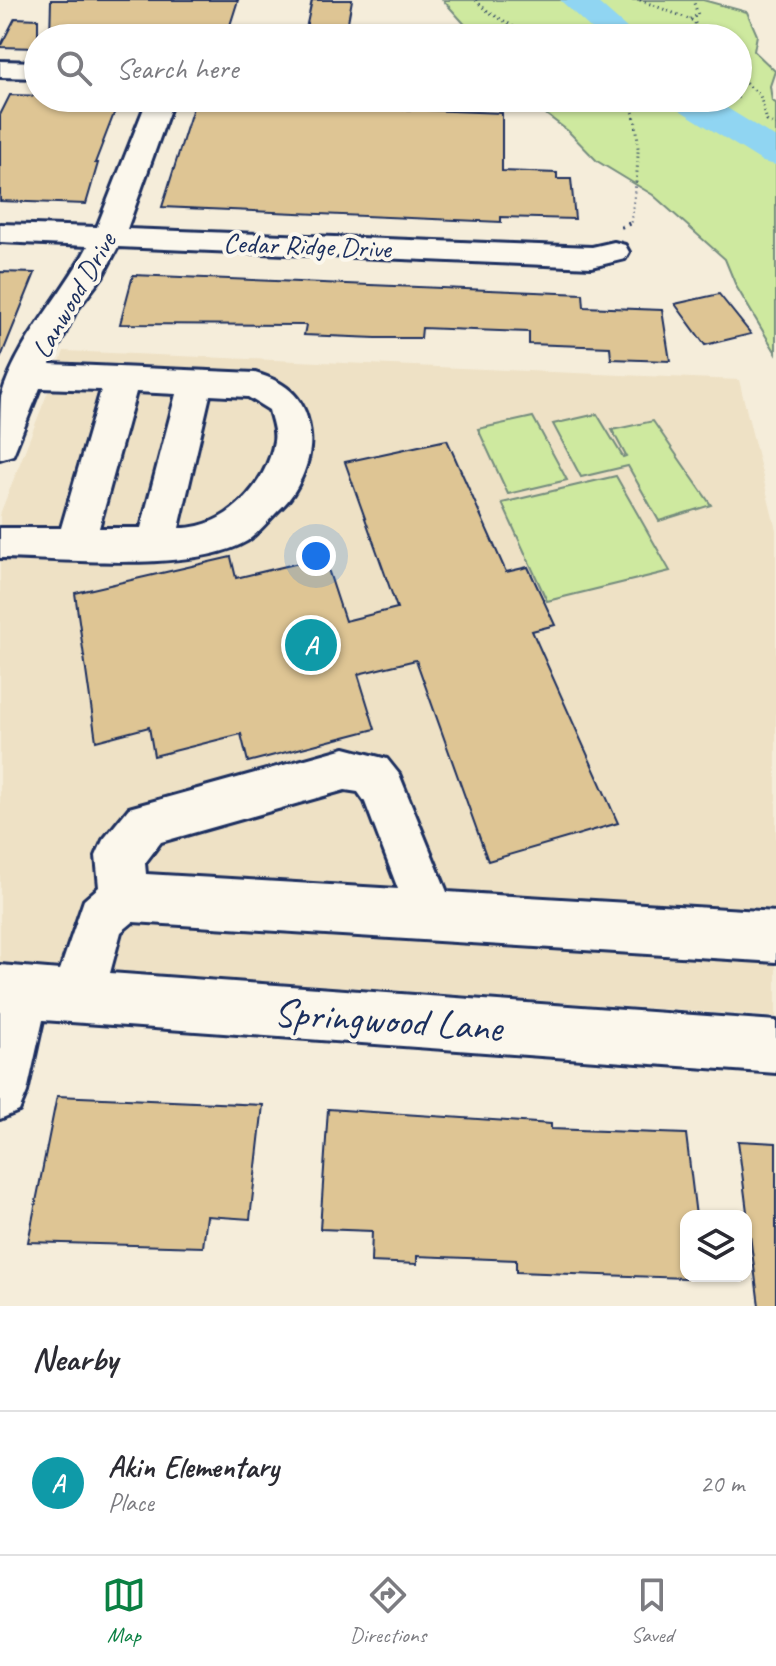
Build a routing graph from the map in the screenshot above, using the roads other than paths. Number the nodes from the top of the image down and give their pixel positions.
1 (0, 69) edge
2 (24, 70) edge
3 (156, 112) edge
4 (0, 233) edge
5 (108, 238) junction
6 (615, 240) road end
7 (27, 375) junction
8 (122, 379) junction
9 (196, 382) junction
10 (0, 446) edge
11 (0, 543) edge
12 (76, 543) junction
13 (156, 544) junction
14 (124, 897) junction
15 (432, 915) junction
16 (776, 937) edge
17 (12, 992) edge
18 (77, 997) junction
19 (776, 1047) edge
20 (0, 1092) edge

1 - 2 street
3 - 5 street, Lanwood Drive
4 - 5 street, Cedar Ridge Drive
5 - 6 street, Cedar Ridge Drive
5 - 7 street, Lanwood Drive
7 - 8 street
7 - 10 street, Lanwood Drive
8 - 9 street
8 - 12 street
9 - 13 street
9 - 13 street
11 - 12 street
12 - 13 street
14 - 15 street
14 - 15 street
14 - 18 street
15 - 16 street
17 - 18 street, Springwood Lane
17 - 20 street
18 - 19 street, Springwood Lane

